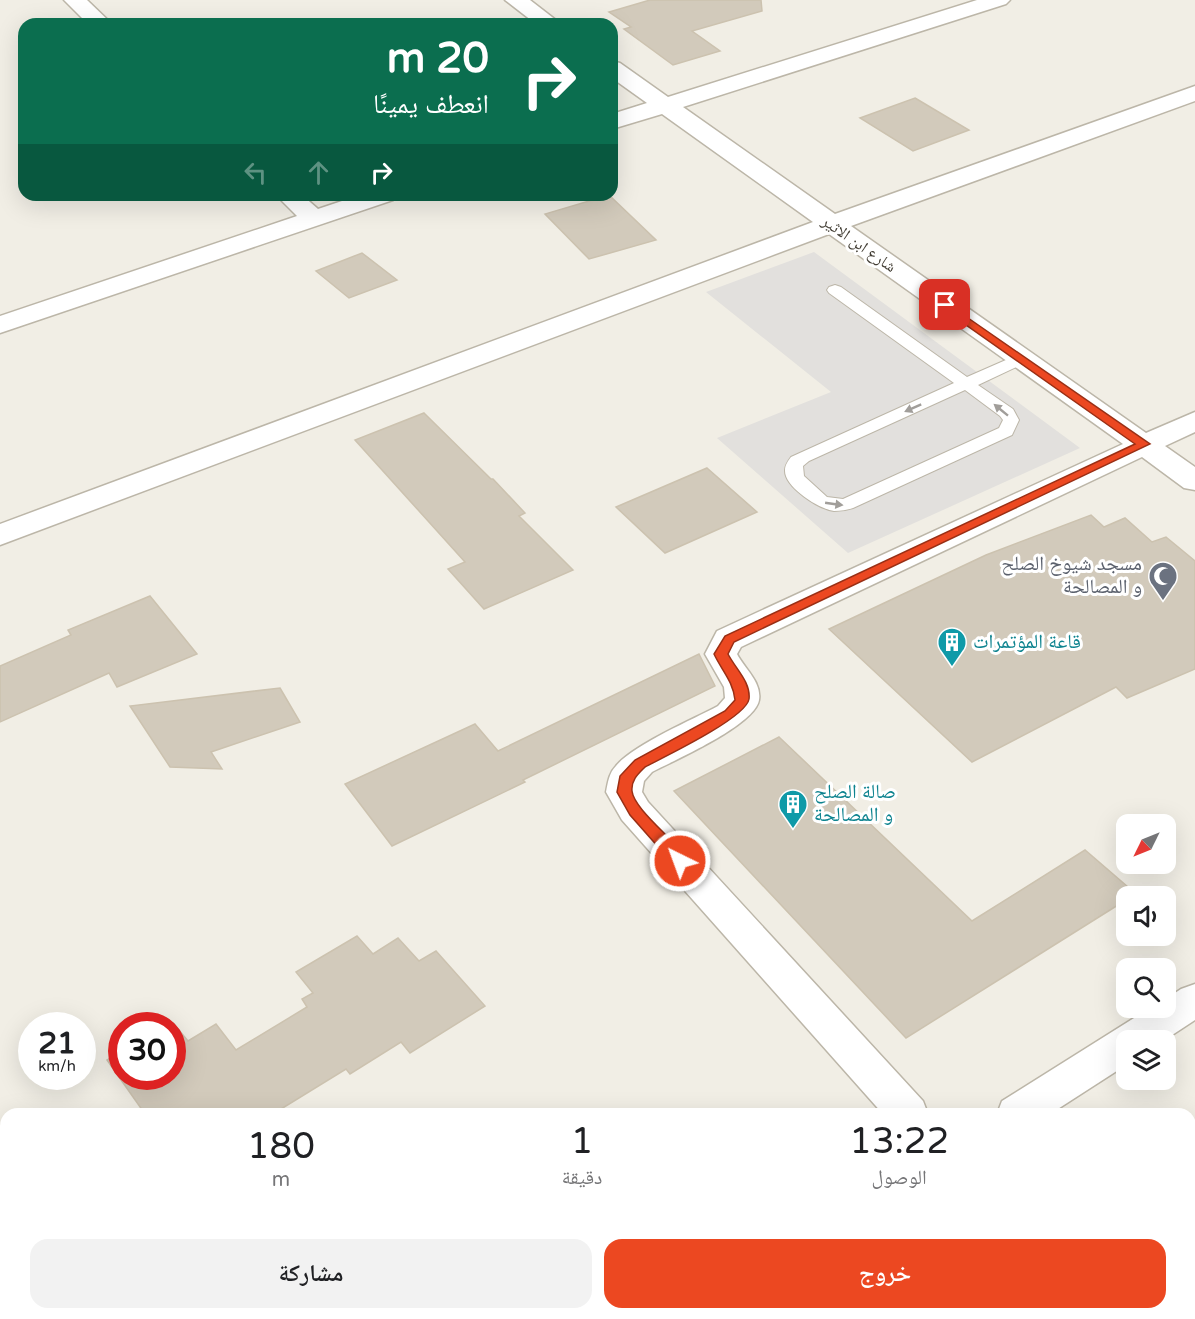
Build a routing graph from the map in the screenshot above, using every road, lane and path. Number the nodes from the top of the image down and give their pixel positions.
1 (75, 0) edge
2 (516, 0) edge
3 (999, 0) edge
4 (94, 18) edge
5 (542, 18) edge
6 (618, 72) edge
7 (1195, 93) edge
8 (664, 105) junction
9 (618, 120) edge
10 (295, 201) edge
11 (365, 201) edge
12 (313, 218) junction
13 (832, 224) junction
14 (835, 290) dead end
15 (0, 325) edge
16 (1021, 359) junction
17 (966, 384) junction
18 (1195, 421) edge
19 (1144, 444) junction
20 (1195, 481) edge
21 (0, 536) edge
22 (1195, 999) edge
23 (1148, 1030) edge
24 (1116, 1050) edge
25 (903, 1108) edge
26 (1026, 1108) edge

1 - 4 street
2 - 5 street
3 - 8 street
6 - 8 street, شارع ابن الاثير
7 - 13 street
8 - 9 street
8 - 13 street, شارع ابن الاثير
10 - 12 street
11 - 12 street
12 - 15 street
13 - 16 street, شارع ابن الاثير
13 - 21 street
14 - 17 lane
16 - 17 lane
16 - 19 street, شارع ابن الاثير
17 -> 17 lane
18 - 19 street
19 - 20 street, شارع ابن الاثير
19 - 25 street
22 - 23 street
24 - 26 street

